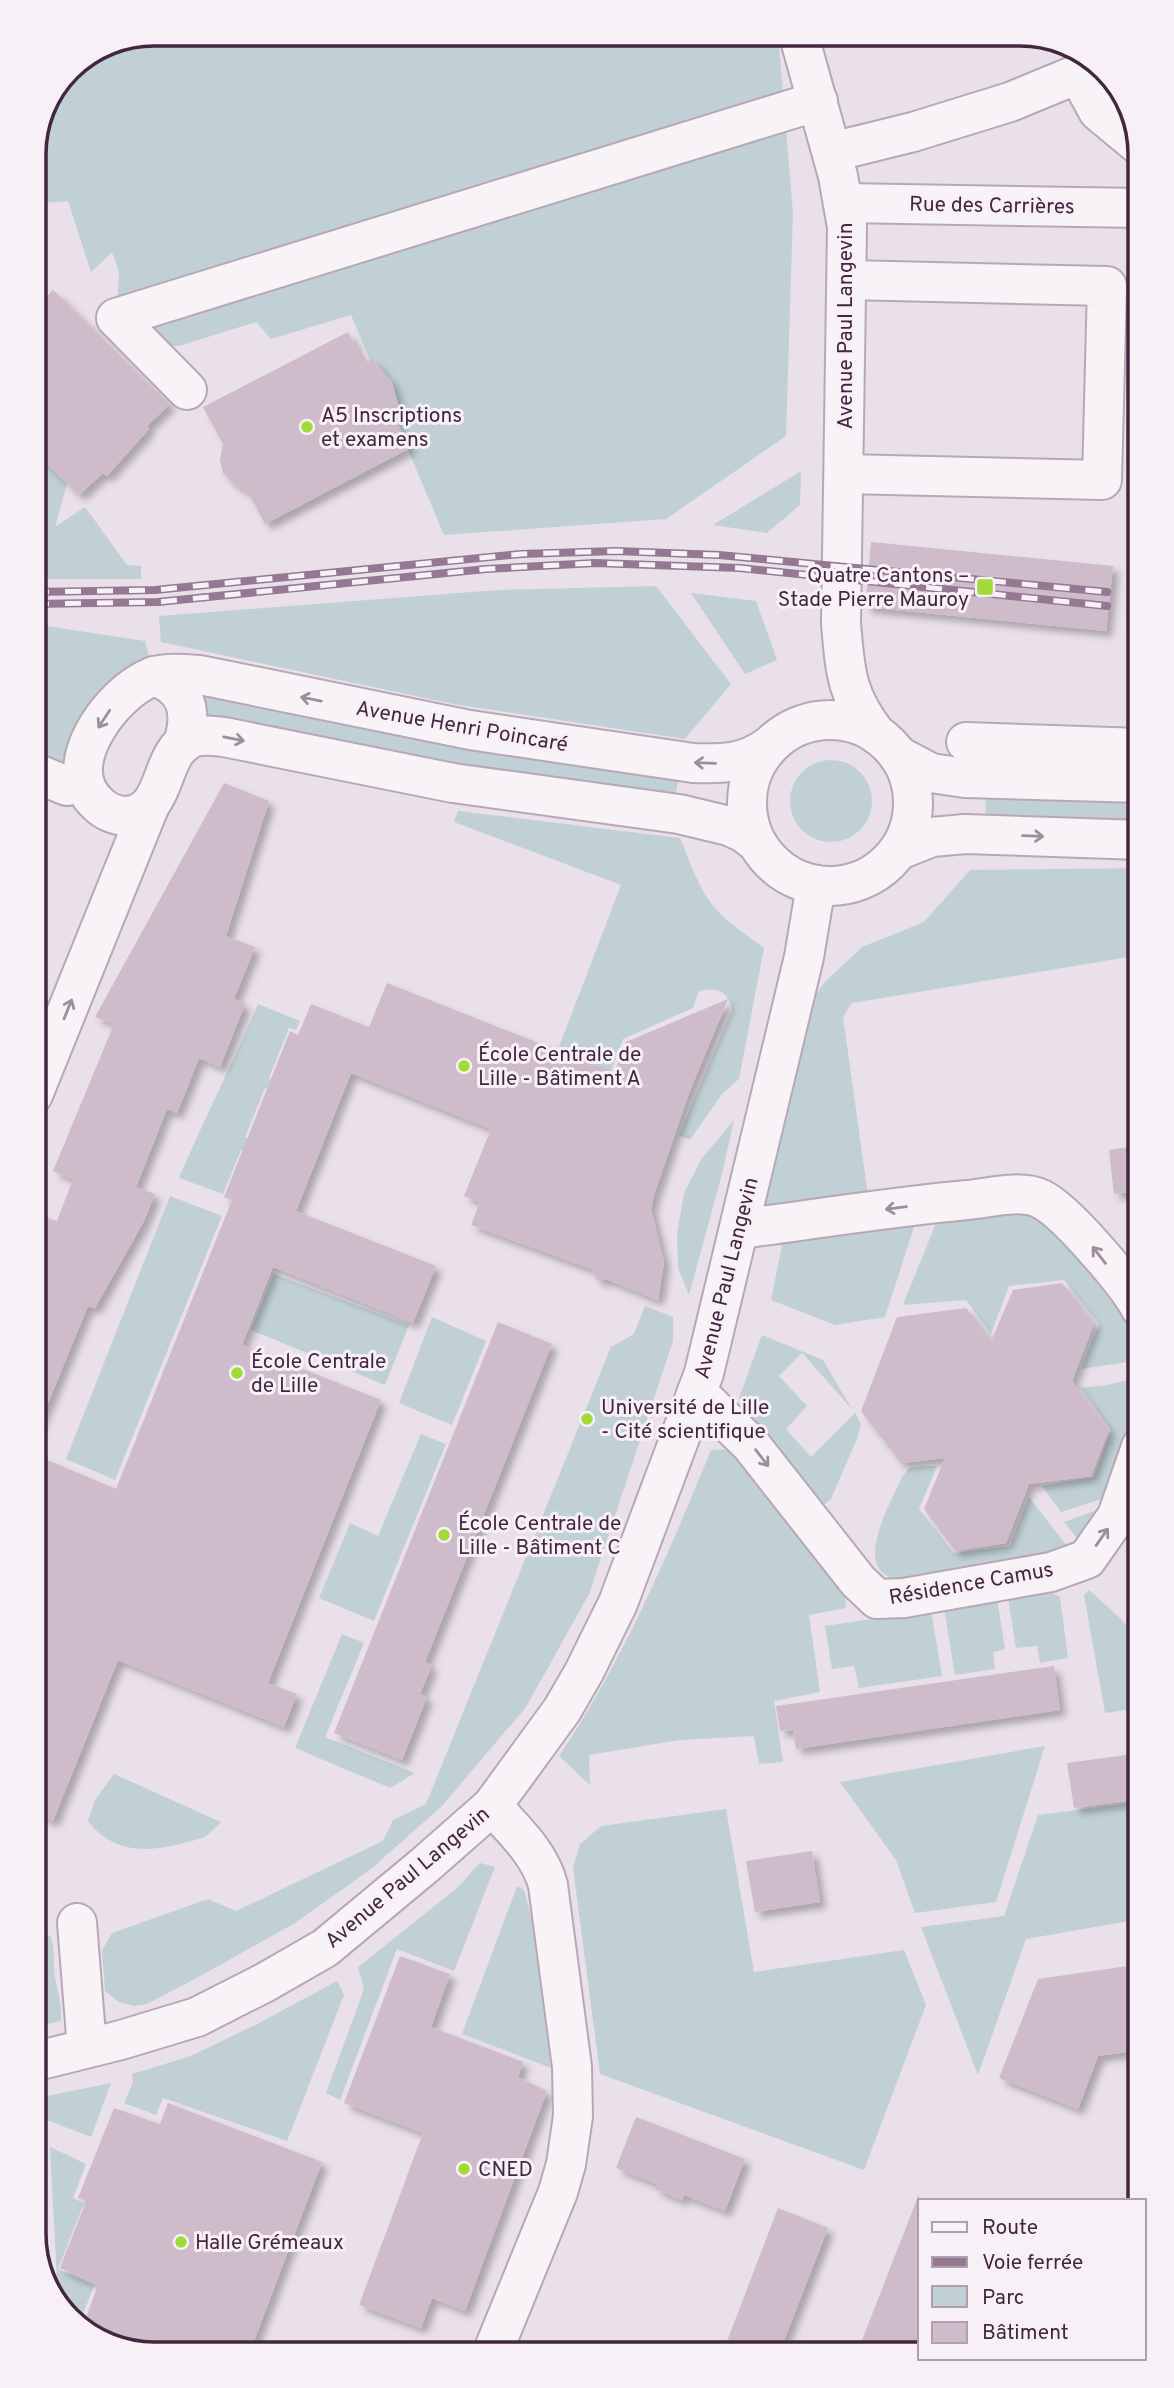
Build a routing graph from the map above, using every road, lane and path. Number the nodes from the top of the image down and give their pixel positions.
1 (802, 46) edge
2 (1078, 63) edge
3 (818, 101) junction
4 (1126, 134) edge
5 (832, 152) junction
6 (844, 203) junction
7 (1128, 208) edge
8 (848, 280) junction
9 (187, 390) dead end
10 (844, 474) junction
11 (841, 623) junction
12 (154, 676) junction
13 (801, 725) junction
14 (966, 743) dead end
15 (183, 744) junction
16 (888, 745) junction
17 (769, 746) junction
18 (1128, 748) edge
19 (82, 774) junction
20 (46, 777) edge
21 (1128, 783) edge
22 (150, 805) junction
23 (1128, 840) edge
24 (757, 843) junction
25 (899, 850) junction
26 (816, 885) junction
27 (46, 1063) edge
28 (740, 1229) junction
29 (1128, 1292) edge
30 (697, 1392) junction
31 (1128, 1484) edge
32 (492, 1806) junction
33 (78, 1923) dead end
34 (87, 2048) junction
35 (46, 2059) edge
36 (497, 2342) edge

1 - 3 street, Avenue Paul Langevin
2 - 4 street
2 - 5 street
3 - 5 street, Avenue Paul Langevin
3 - 9 street
5 - 6 street, Avenue Paul Langevin
6 - 7 street, Rue des Carrières
6 - 8 street, Avenue Paul Langevin
8 - 10 street, Avenue Paul Langevin
8 - 10 street
10 - 11 street, Avenue Paul Langevin
11 - 13 street, Avenue Paul Langevin
11 - 16 street, Avenue Paul Langevin
12 - 15 street
17 -> 12 street, Avenue Henri Poincaré
12 -> 19 street, Avenue Henri Poincaré
13 - 16 street
13 - 17 street
14 - 18 street
15 - 22 street
15 -> 24 street
16 - 21 street
16 - 25 street
17 - 24 street
19 - 20 street
19 - 22 street
27 -> 22 street
25 -> 23 street
24 - 26 street
25 - 26 street
26 - 28 street, Avenue Paul Langevin
29 -> 28 street
28 - 30 street, Avenue Paul Langevin
30 -> 31 street, Résidence Camus
30 - 32 street, Avenue Paul Langevin
32 - 34 street, Avenue Paul Langevin
32 - 36 street
33 - 34 street
34 - 35 street, Avenue Paul Langevin

